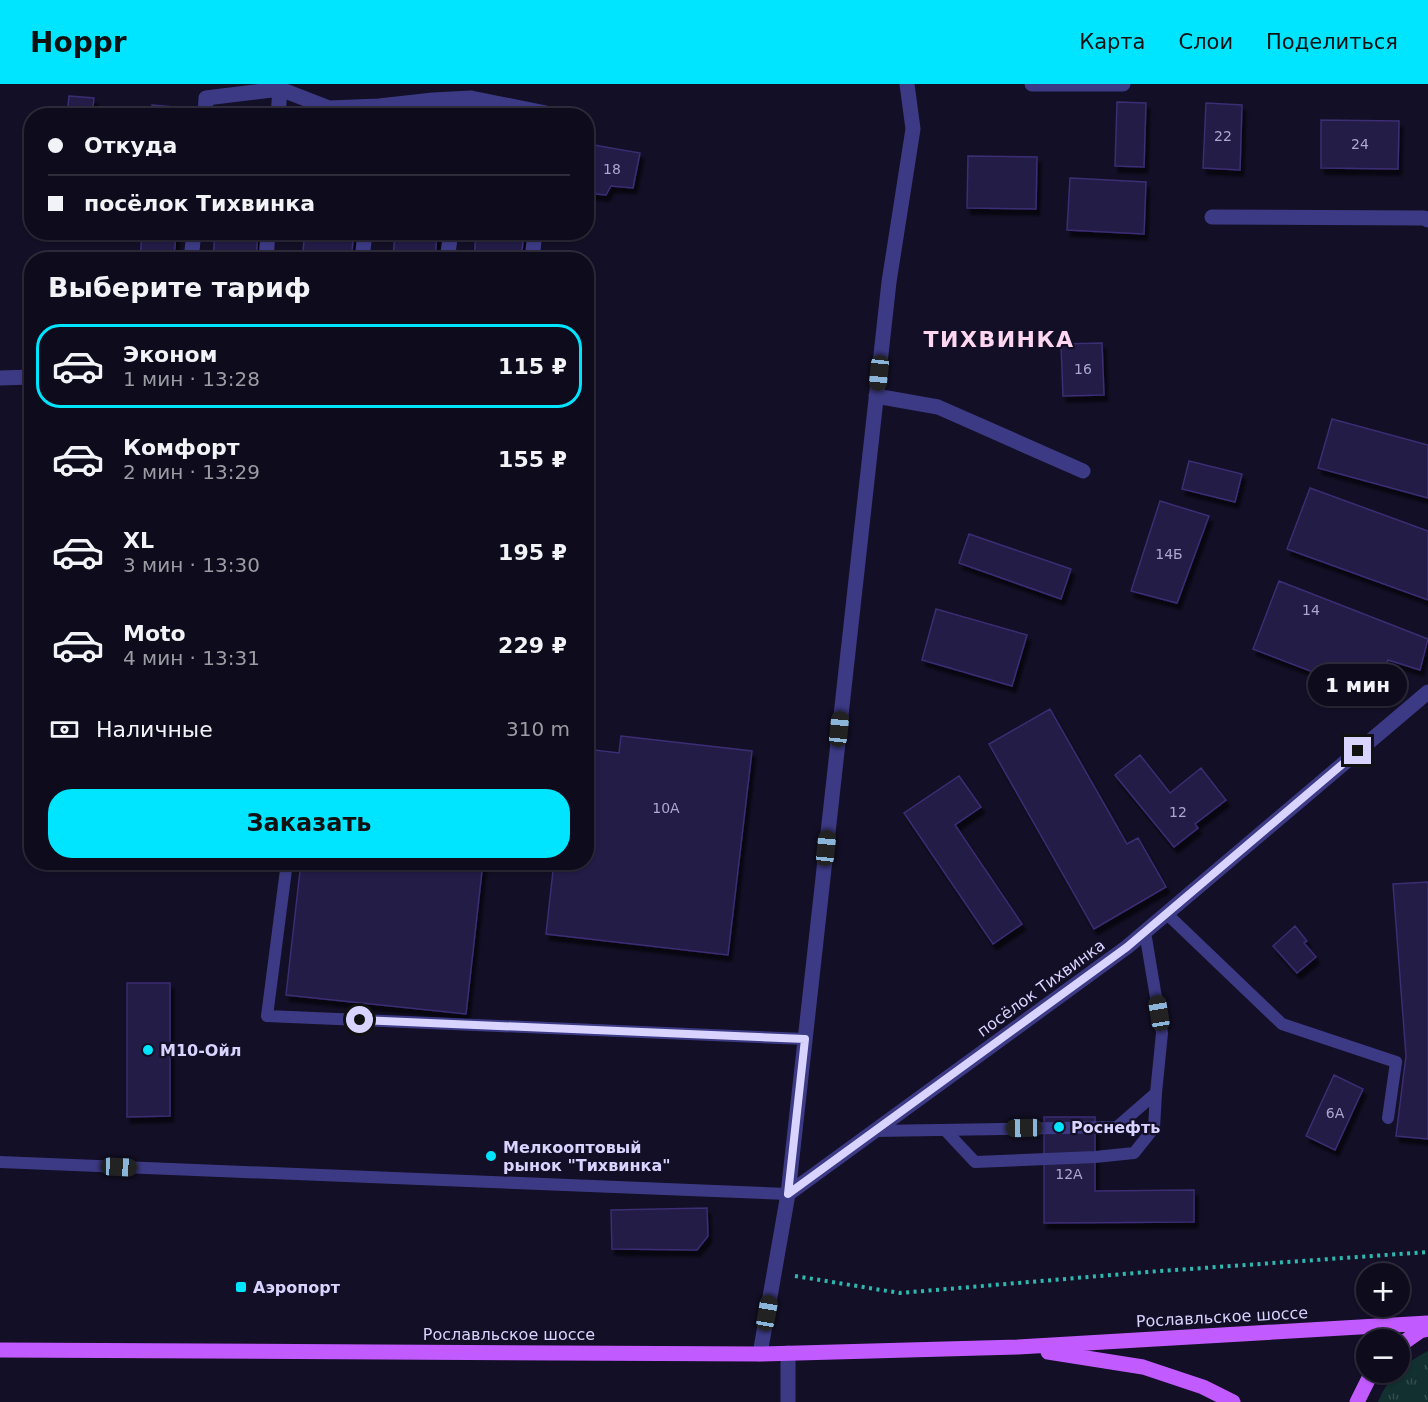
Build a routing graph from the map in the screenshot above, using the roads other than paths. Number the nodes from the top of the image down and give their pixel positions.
1 (907, 84) edge
2 (1032, 84) edge
3 (1124, 84) edge
4 (280, 89) junction
5 (471, 98) junction
6 (205, 108) edge
7 (279, 108) edge
8 (329, 108) edge
9 (393, 108) edge
10 (469, 108) edge
11 (521, 108) edge
12 (1212, 217) dead end
13 (1428, 220) edge
14 (24, 377) edge
15 (0, 378) edge
16 (876, 396) junction
17 (1083, 471) dead end
18 (1428, 692) edge
19 (286, 870) edge
20 (1167, 914) junction
21 (1145, 932) junction
22 (805, 1039) junction
23 (1156, 1093) junction
24 (1388, 1118) dead end
25 (945, 1130) junction
26 (874, 1131) junction
27 (0, 1162) edge
28 (788, 1194) junction
29 (1428, 1323) edge
30 (1428, 1329) edge
31 (1410, 1338) edge
32 (1018, 1347) junction
33 (0, 1350) edge
34 (788, 1353) junction
35 (760, 1354) junction
36 (1366, 1383) edge
37 (788, 1402) edge
38 (1233, 1402) edge
39 (1357, 1402) edge

1 - 16 street
2 - 3 street
4 - 6 street
4 - 7 street
4 - 8 street
5 - 9 street
5 - 10 street
5 - 11 street
12 - 13 street
14 - 15 street
16 - 17 street
16 - 22 street
18 - 20 street, посёлок Тихвинка
19 - 22 lane
20 - 21 street, посёлок Тихвинка
20 - 24 lane
21 - 23 lane
21 - 26 street, посёлок Тихвинка
22 - 28 street
23 - 25 lane
23 - 25 lane
25 - 26 lane
26 - 28 street, посёлок Тихвинка
27 - 28 lane
28 - 35 street
29 - 32 main road, Рославльское шоссе
30 - 31 main road
32 - 34 main road, Рославльское шоссе
32 - 38 main road, Рославльское шоссе
33 - 35 main road, Рославльское шоссе
34 - 35 main road, Рославльское шоссе
34 - 37 street
36 - 39 main road

